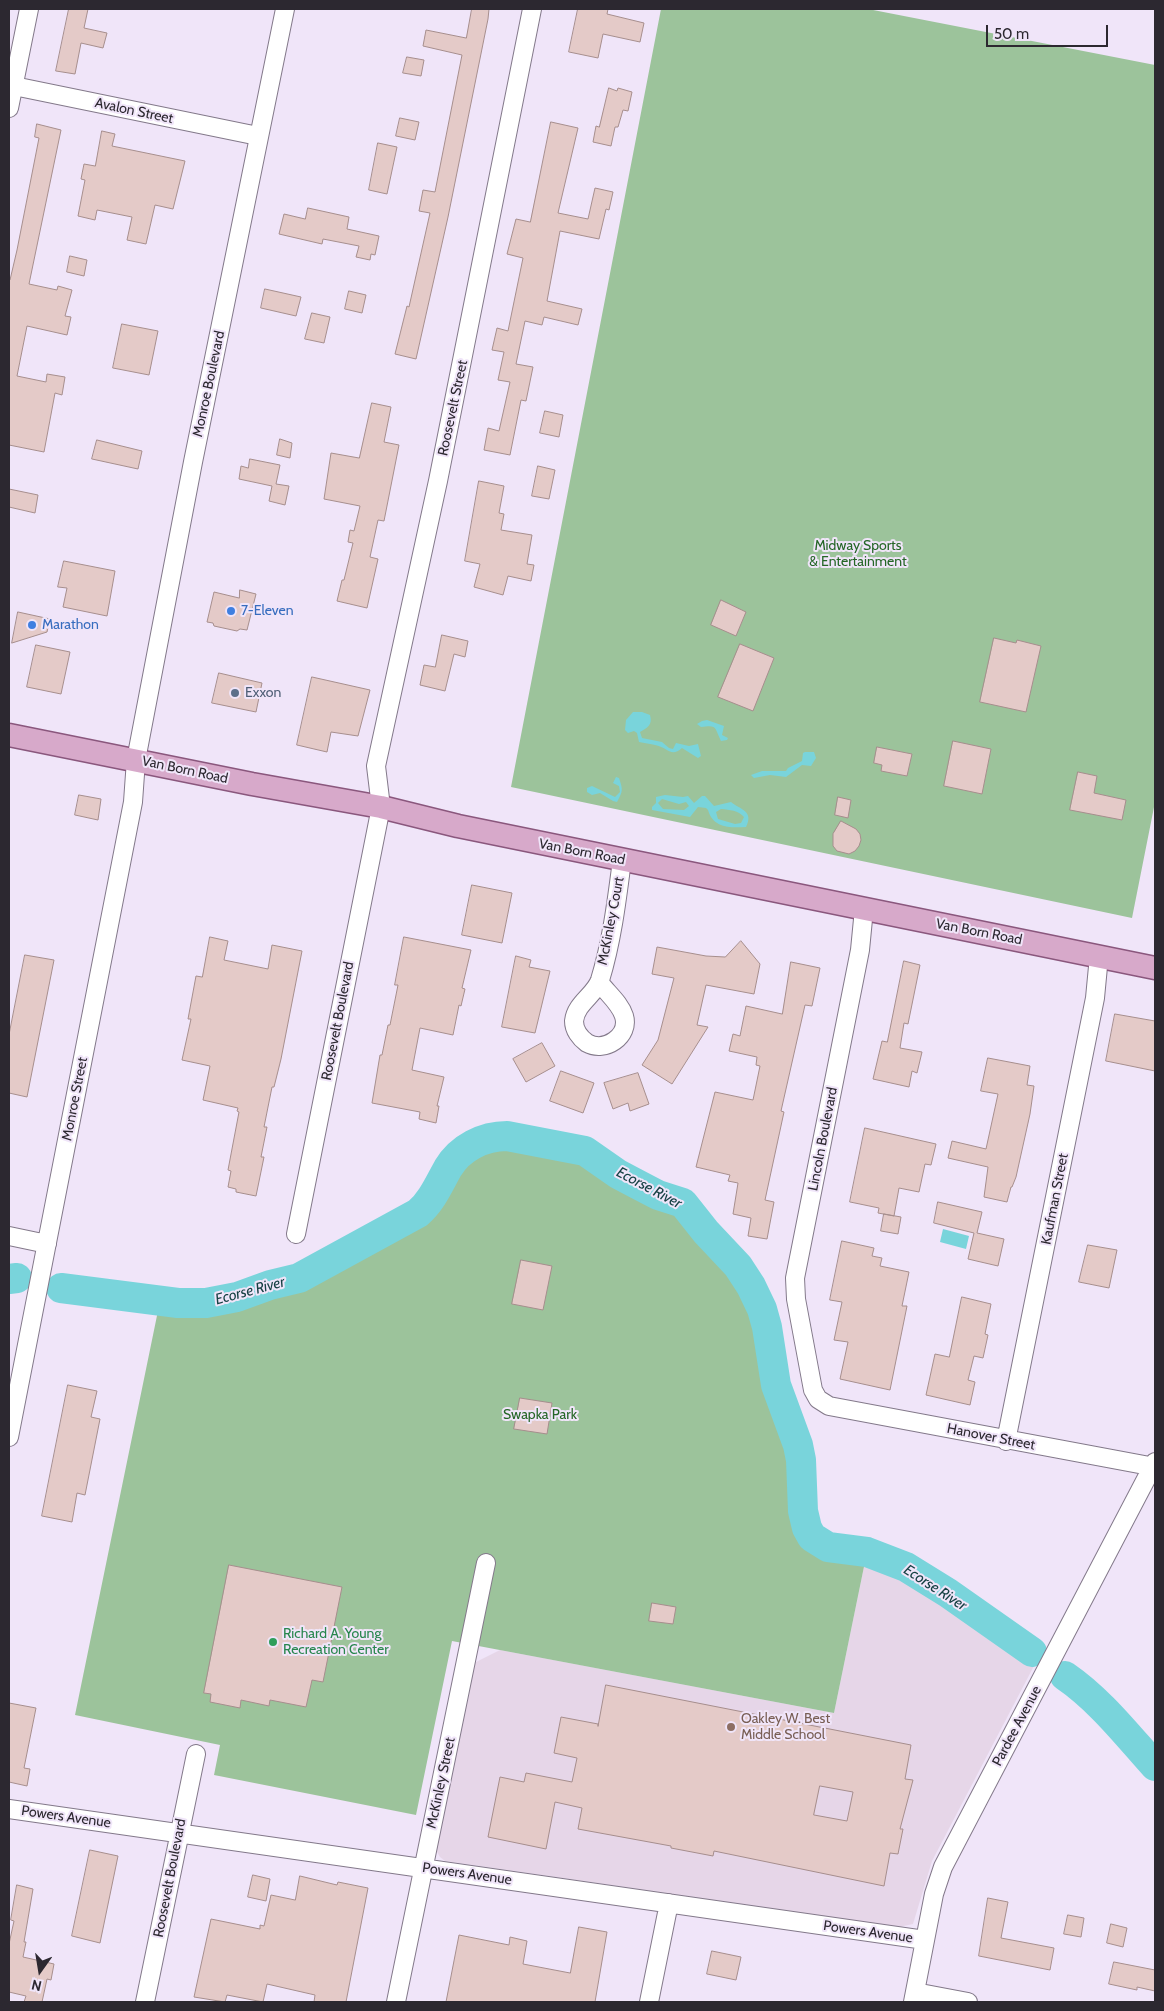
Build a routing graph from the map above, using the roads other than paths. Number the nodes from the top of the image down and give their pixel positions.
1 (30, 9) edge
2 (284, 9) edge
3 (532, 9) edge
4 (11, 86) edge
5 (9, 108) edge
6 (258, 136) junction
7 (9, 735) edge
8 (136, 760) junction
9 (381, 807) junction
10 (622, 860) junction
11 (864, 909) junction
12 (1099, 956) junction
13 (1155, 968) edge
14 (599, 982) dead end
15 (296, 1234) dead end
16 (9, 1236) edge
17 (48, 1244) junction
18 (828, 1406) joint
19 (9, 1437) edge
20 (1006, 1441) junction
21 (1154, 1466) edge
22 (486, 1563) dead end
23 (196, 1754) dead end
24 (9, 1809) edge
25 (179, 1833) junction
26 (422, 1868) junction
27 (668, 1903) junction
28 (925, 1940) junction
29 (914, 1997) edge
30 (145, 2002) edge
31 (396, 2002) edge
32 (649, 2002) edge
33 (968, 2002) edge

1 - 4 street
2 - 6 street, Monroe Boulevard
3 - 9 street, Roosevelt Street
4 - 5 street
4 - 6 street, Avalon Street
6 - 8 street, Monroe Boulevard
7 - 8 main road, Van Born Road
8 - 9 main road, Van Born Road
8 - 17 street, Monroe Street
9 - 10 main road, Van Born Road
9 - 15 street, Roosevelt Boulevard
10 - 11 main road, Van Born Road
10 - 14 street, McKinley Court
11 - 12 main road, Van Born Road
11 - 18 street, Lincoln Boulevard
12 - 13 main road, Van Born Road
12 - 20 street, Kaufman Street
16 - 17 street
17 - 19 street, Monroe Street
18 - 20 street, Hanover Street
20 - 21 street, Hanover Street
21 - 28 street, Pardee Avenue
22 - 26 street, McKinley Street
23 - 25 street, Roosevelt Boulevard
24 - 25 street, Powers Avenue
25 - 26 street, Powers Avenue
25 - 30 street, Roosevelt Boulevard
26 - 27 street, Powers Avenue
26 - 31 street, McKinley Street
27 - 28 street, Powers Avenue
27 - 32 street
28 - 29 street, Pardee Avenue
29 - 33 street

